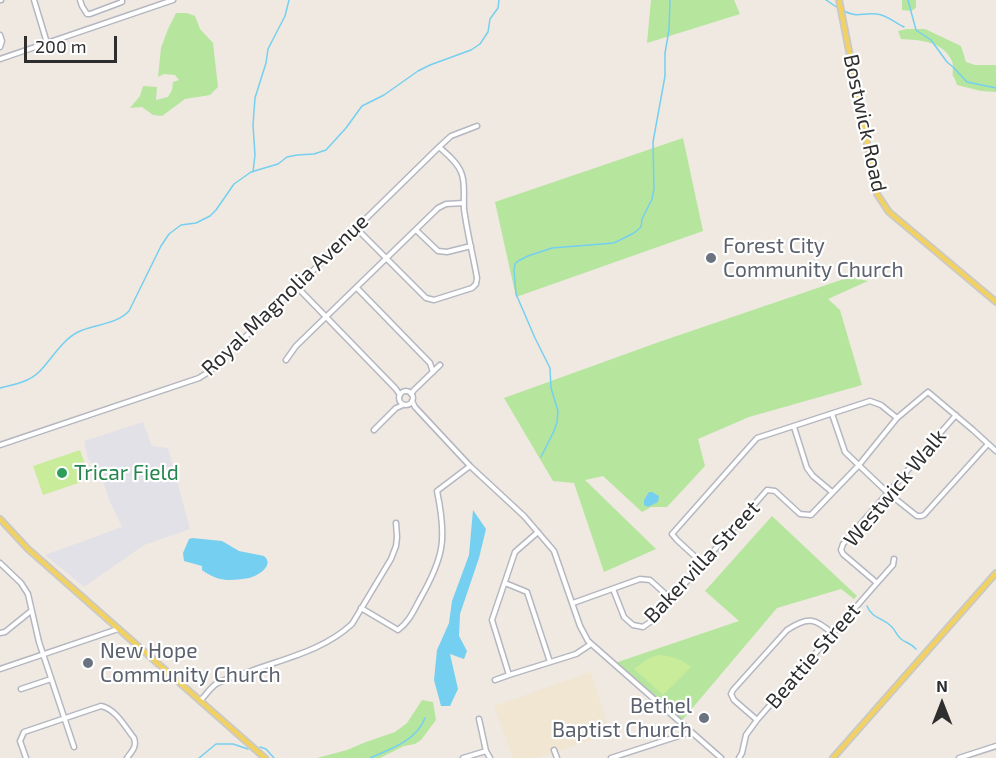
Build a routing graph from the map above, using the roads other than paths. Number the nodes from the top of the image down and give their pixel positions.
1 (34, 0) edge
2 (80, 0) edge
3 (122, 0) edge
4 (173, 0) edge
5 (839, 0) edge
6 (0, 35) edge
7 (47, 43) junction
8 (0, 47) edge
9 (0, 59) edge
10 (477, 126) dead end
11 (439, 147) junction
12 (464, 203) junction
13 (357, 229) junction
14 (416, 230) junction
15 (471, 246) junction
16 (387, 259) junction
17 (297, 287) junction
18 (357, 288) junction
19 (996, 302) edge
20 (327, 317) junction
21 (286, 360) dead end
22 (431, 365) junction
23 (433, 372) junction
24 (406, 394) junction
25 (412, 401) junction
26 (406, 404) junction
27 (415, 407) junction
28 (396, 408) junction
29 (832, 414) junction
30 (956, 415) junction
31 (897, 418) junction
32 (794, 427) junction
33 (374, 430) dead end
34 (988, 444) junction
35 (0, 445) edge
36 (996, 451) edge
37 (859, 465) junction
38 (470, 466) junction
39 (832, 492) junction
40 (888, 493) junction
41 (0, 519) edge
42 (396, 523) dead end
43 (538, 532) junction
44 (894, 559) dead end
45 (0, 563) edge
46 (702, 563) junction
47 (996, 573) edge
48 (505, 583) junction
49 (877, 584) junction
50 (613, 589) junction
51 (671, 599) junction
52 (573, 603) junction
53 (361, 608) junction
54 (31, 611) junction
55 (118, 629) junction
56 (0, 633) edge
57 (832, 634) junction
58 (591, 644) junction
59 (44, 654) junction
60 (550, 662) junction
61 (0, 669) edge
62 (509, 675) junction
63 (51, 679) junction
64 (495, 680) dead end
65 (21, 689) dead end
66 (200, 701) junction
67 (64, 718) junction
68 (479, 719) dead end
69 (757, 720) junction
70 (691, 731) junction
71 (996, 746) edge
72 (74, 747) dead end
73 (554, 750) dead end
74 (486, 751) junction
75 (26, 758) edge
76 (127, 758) edge
77 (265, 758) edge
78 (463, 758) edge
79 (490, 758) edge
80 (557, 758) edge
81 (611, 758) edge
82 (721, 758) edge
83 (739, 758) edge
84 (833, 758) edge
85 (959, 758) edge

1 - 7 street
2 - 3 street
4 - 7 street
5 - 19 main road, Bostwick Road
6 - 8 street
7 - 9 street
10 - 11 street, Royal Magnolia Avenue
11 - 12 street
11 - 13 street, Royal Magnolia Avenue
12 - 14 street
12 - 15 street
13 - 16 street
13 - 17 street, Royal Magnolia Avenue
14 - 15 street
14 - 16 street
15 - 16 street
16 - 18 street
17 - 20 street
17 - 35 street, Royal Magnolia Avenue
18 - 20 street
18 - 22 street
20 - 21 street
20 - 24 street
22 - 23 street
22 - 23 street
23 - 24 street
24 - 25 street
24 - 26 street
24 - 28 street
25 - 26 street
25 - 27 street
26 - 27 street
26 - 28 street
27 - 38 street
28 - 33 street
29 - 31 street
29 - 32 street
29 - 37 street
30 - 31 street, Bakervilla Street
30 - 34 street
30 - 40 street, Westwick Walk
31 - 37 street, Bakervilla Street
32 - 39 street
32 - 46 street
34 - 36 street
34 - 40 street
37 - 39 street, Bakervilla Street
37 - 40 street
38 - 43 street
38 - 53 street
39 - 46 street, Bakervilla Street
40 - 49 street, Westwick Walk
41 - 55 main road
42 - 53 street
43 - 48 street
43 - 52 street
44 - 49 street, Beattie Street
45 - 54 street
46 - 51 street, Bakervilla Street
47 - 84 main road
48 - 60 street
48 - 62 street
49 - 57 street, Beattie Street
50 - 51 street
50 - 51 street, Bakervilla Street
50 - 52 street
52 - 58 street
53 - 66 street
54 - 56 street
54 - 59 street
55 - 59 street
55 - 66 main road
57 - 69 street, Beattie Street
57 - 69 street
58 - 60 street
58 - 70 street
59 - 61 street
59 - 63 street
60 - 62 street
62 - 64 street
63 - 65 street
63 - 67 street
66 - 77 main road
67 - 72 street
67 - 75 street
67 - 76 street
68 - 74 street
69 - 83 street, Beattie Street
70 - 81 street
70 - 82 street
71 - 85 street
73 - 80 street
74 - 78 street
74 - 79 street

